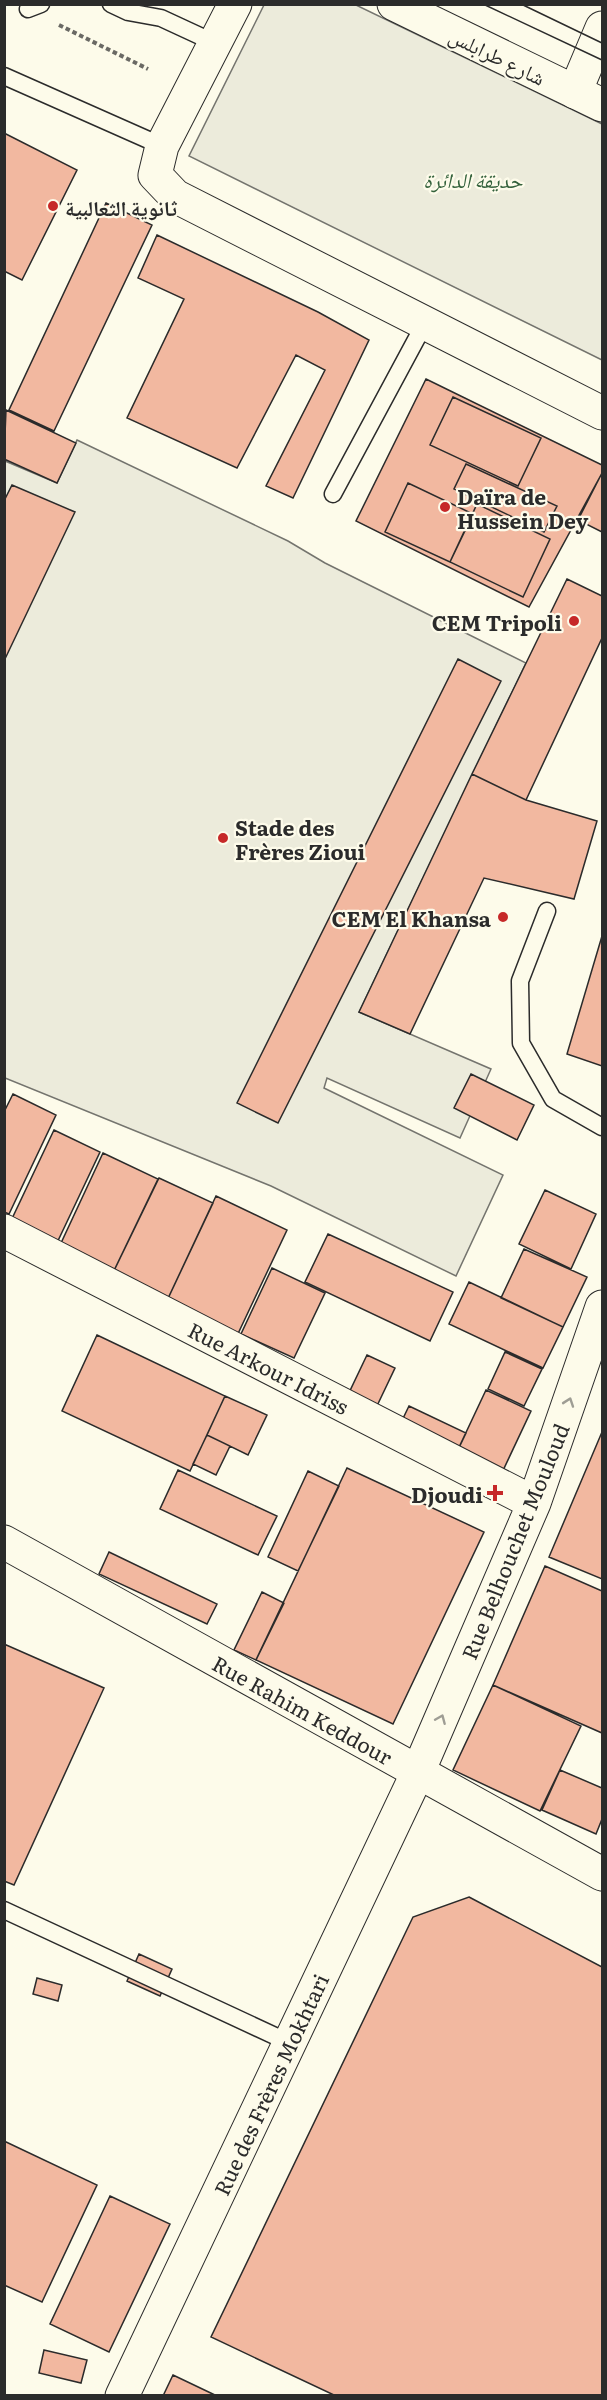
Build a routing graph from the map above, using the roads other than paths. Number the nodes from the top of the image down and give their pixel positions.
1 (111, 4) edge
2 (235, 4) edge
3 (394, 4) edge
4 (603, 28) edge
5 (215, 43) junction
6 (4, 76) edge
7 (589, 98) edge
8 (162, 146) junction
9 (425, 323) junction
10 (603, 413) edge
11 (333, 494) dead end
12 (547, 911) dead end
13 (603, 1127) edge
14 (4, 1231) edge
15 (603, 1307) edge
16 (534, 1503) junction
17 (4, 1542) edge
18 (418, 1772) junction
19 (603, 1874) edge
20 (4, 1910) edge
21 (290, 2043) junction
22 (122, 2396) edge

1 - 5 lane
2 - 5 street
3 - 7 street, شارع طرابلس
4 - 7 street
5 - 8 street
6 - 8 lane
8 - 9 street
9 - 10 street
9 - 11 lane
12 - 13 lane
14 - 16 street, Rue Arkour Idriss
16 -> 15 street, Rue Belhouchet Mouloud
18 -> 16 street, Rue Belhouchet Mouloud
17 - 18 street, Rue Rahim Keddour
18 - 19 street, Rue Rahim Keddour
18 - 21 street, Rue des Frères Mokhtari
20 - 21 lane
21 - 22 street, Rue des Frères Mokhtari

